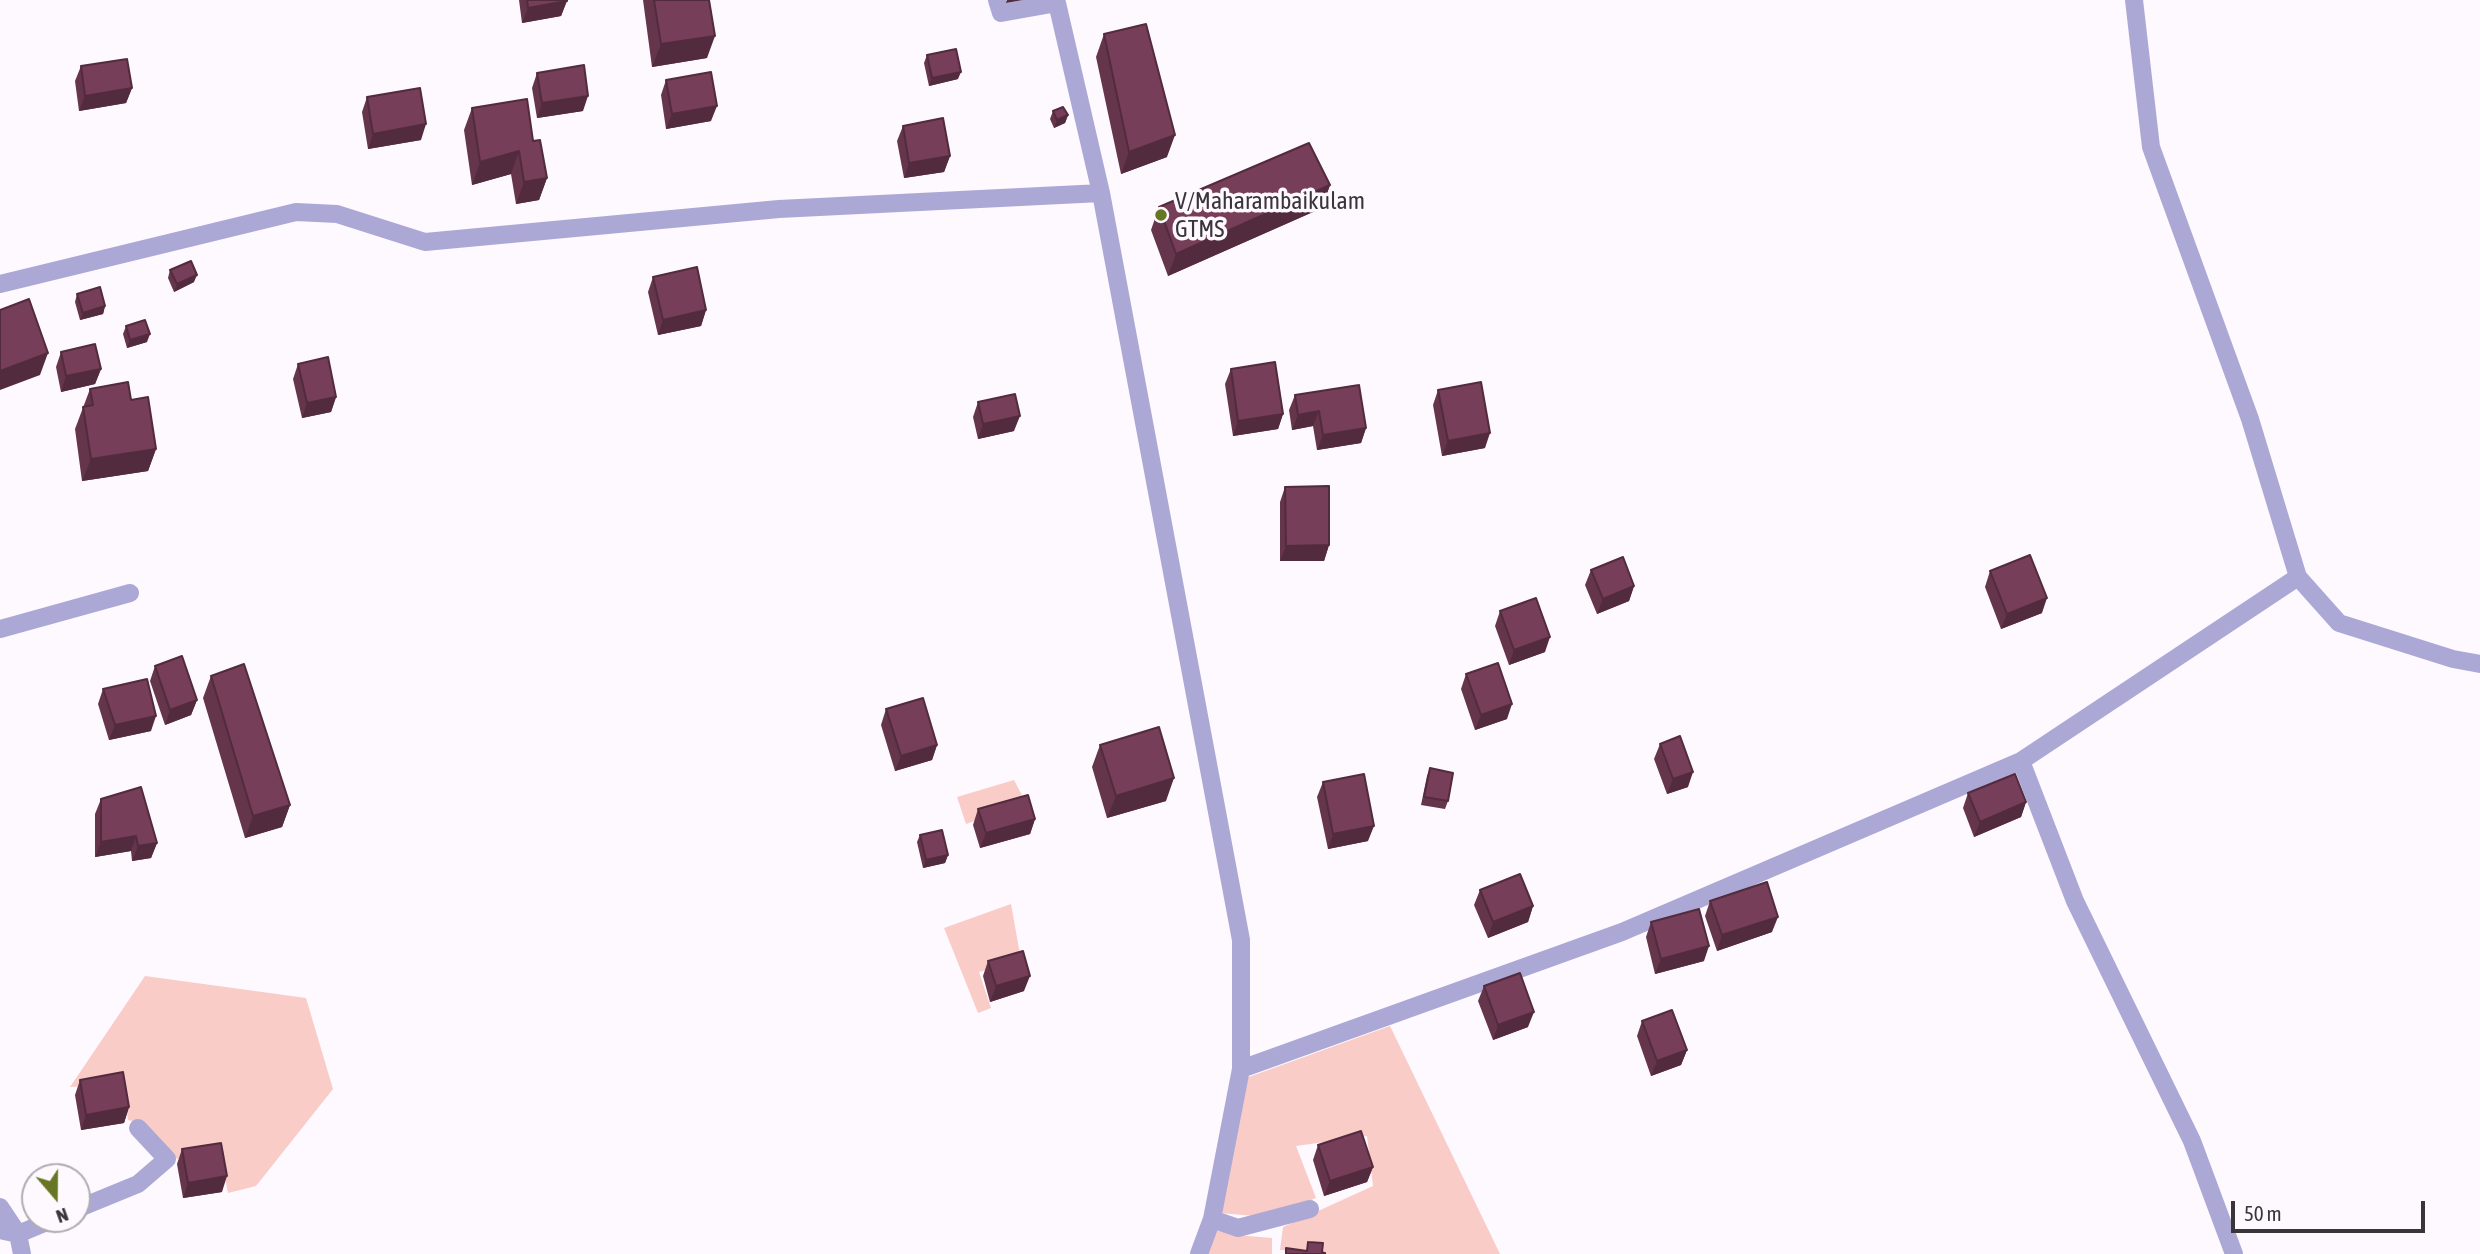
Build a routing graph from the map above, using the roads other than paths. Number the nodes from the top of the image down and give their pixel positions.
1 (997, 0) edge
2 (2134, 0) edge
3 (1101, 193) junction
4 (0, 284) edge
5 (2298, 577) junction
6 (130, 593) dead end
7 (0, 629) edge
8 (2480, 664) edge
9 (2021, 761) junction
10 (1241, 1069) junction
11 (138, 1128) dead end
12 (91, 1203) edge
13 (0, 1207) edge
14 (1310, 1209) dead end
15 (1212, 1219) junction
16 (0, 1230) edge
17 (21, 1233) edge
18 (18, 1234) junction
19 (22, 1254) edge
20 (1199, 1254) edge
21 (2234, 1254) edge

1 - 3 street
2 - 5 street
3 - 4 street
3 - 10 street
5 - 8 street
5 - 9 street
6 - 7 street
9 - 10 street
9 - 21 street
10 - 15 street
11 - 12 street
13 - 18 street
14 - 15 street
15 - 20 street
16 - 18 street
17 - 18 street
18 - 19 street

